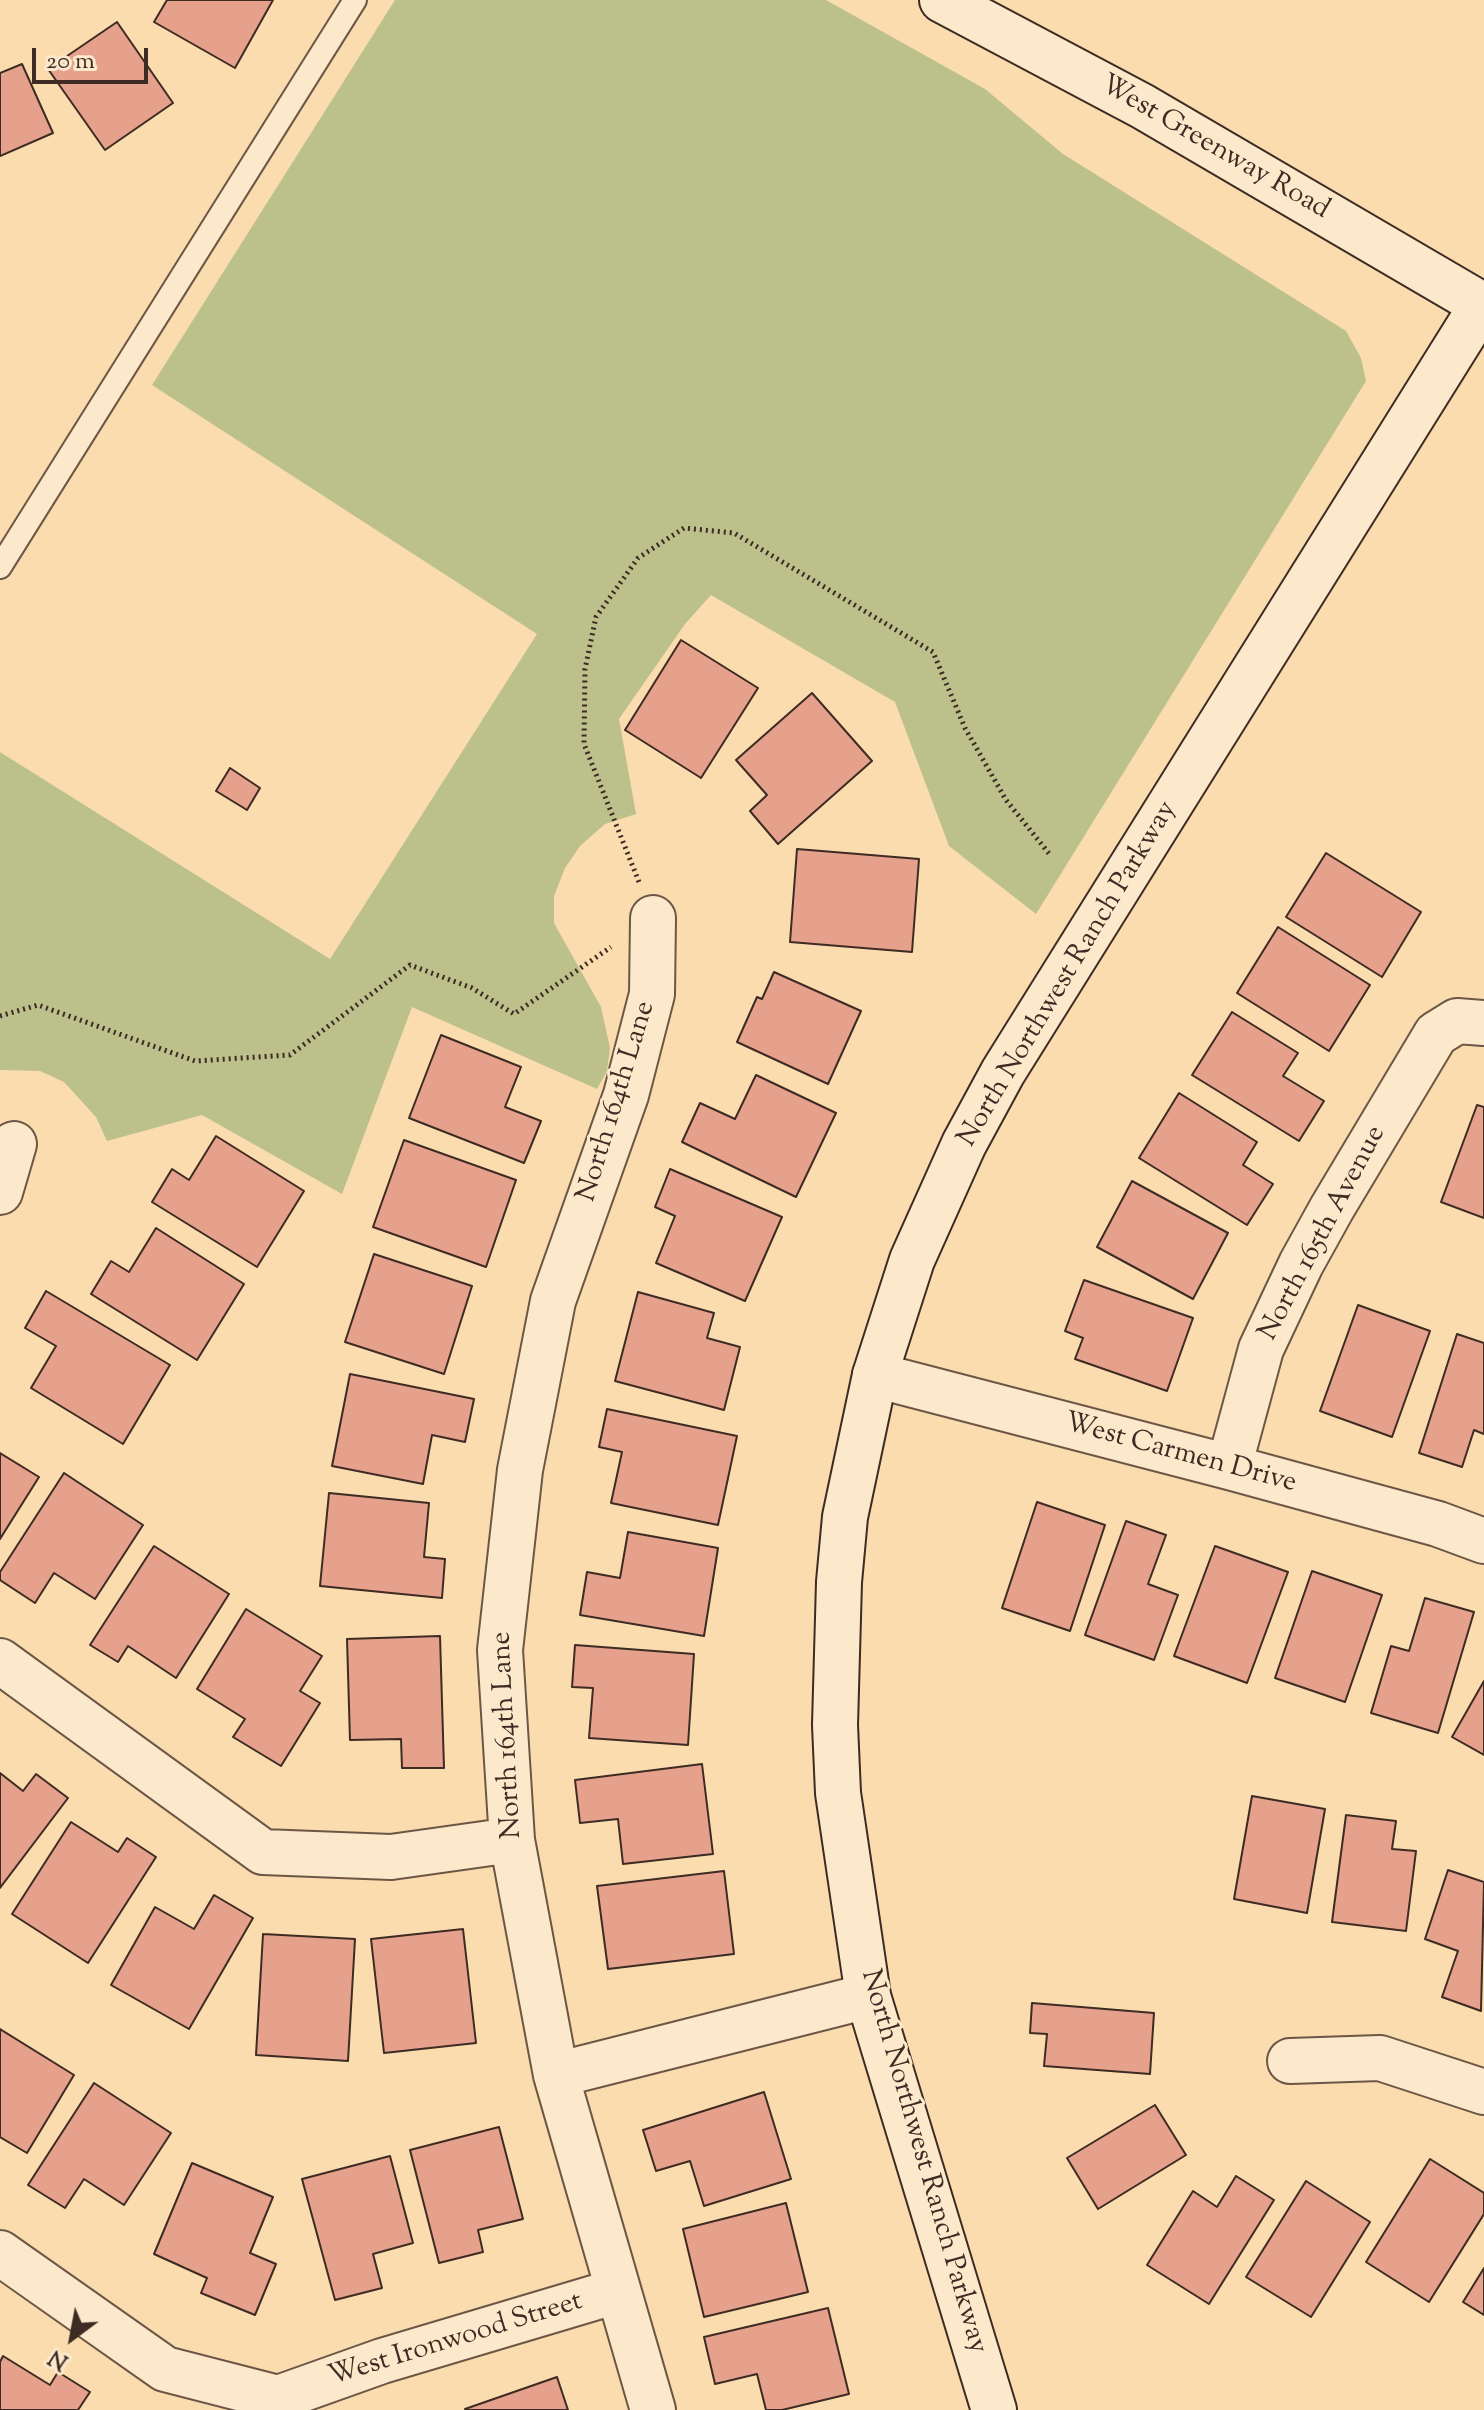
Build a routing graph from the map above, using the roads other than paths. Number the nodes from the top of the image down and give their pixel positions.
1 (355, 0) edge
2 (942, 0) edge
3 (1483, 306) edge
4 (0, 567) edge
5 (653, 918) road end
6 (1470, 1022) edge
7 (14, 1144) dead end
8 (0, 1192) edge
9 (875, 1375) junction
10 (1229, 1467) junction
11 (1484, 1541) edge
12 (0, 1661) edge
13 (512, 1840) junction
14 (868, 1996) junction
15 (1290, 2061) dead end
16 (556, 2075) junction
17 (1484, 2092) edge
18 (0, 2253) edge
19 (617, 2291) junction
20 (653, 2410) edge
21 (994, 2410) edge

1 - 4 lane
2 - 3 street, West Greenway Road
3 - 9 street, North Northwest Ranch Parkway
5 - 13 street, North 164th Lane
6 - 10 street, North 165th Avenue
7 - 8 street
9 - 10 street, West Carmen Drive
9 - 14 street, North Northwest Ranch Parkway
10 - 11 street, West Carmen Drive
12 - 13 street
13 - 16 street, North 164th Lane
14 - 16 street
14 - 21 street, North Northwest Ranch Parkway
15 - 17 street
16 - 19 street, North 164th Lane
18 - 19 street, West Ironwood Street
19 - 20 street, North 164th Lane

